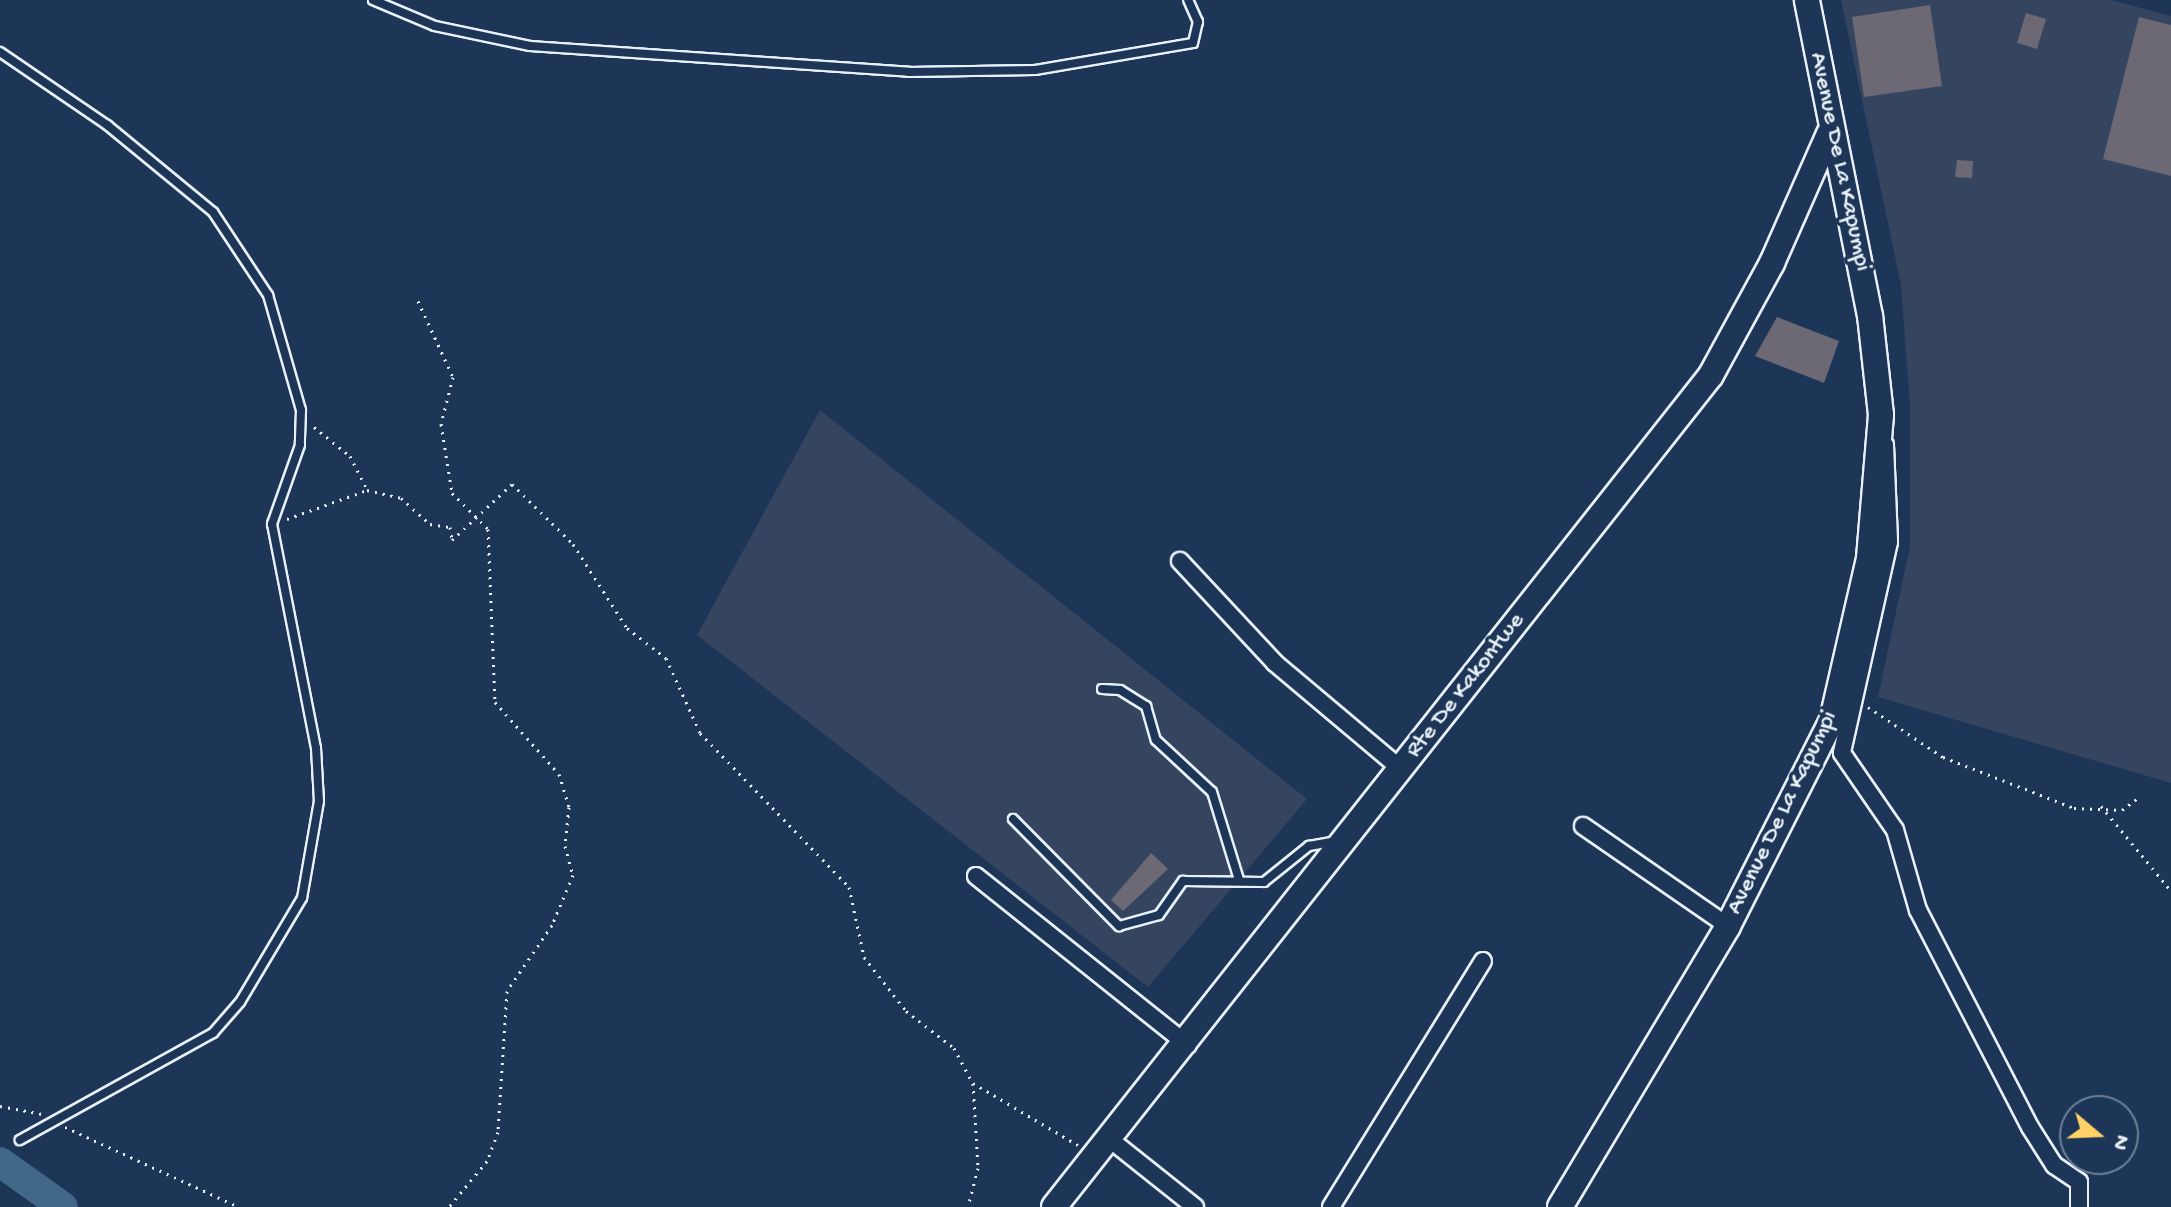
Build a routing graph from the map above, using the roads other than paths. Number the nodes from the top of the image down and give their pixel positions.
1 (373, 0) edge
2 (1188, 0) edge
3 (1807, 0) edge
4 (0, 52) edge
5 (1829, 134) junction
6 (1881, 415) junction
7 (1180, 561) dead end
8 (1102, 689) dead end
9 (1401, 769) junction
10 (1013, 819) dead end
11 (1583, 826) dead end
12 (1352, 837) junction
13 (976, 876) dead end
14 (1239, 880) junction
15 (1728, 926) junction
16 (1483, 961) dead end
17 (1188, 1045) junction
18 (20, 1140) dead end
19 (1112, 1141) junction
20 (1054, 1207) edge
21 (1195, 1207) edge
22 (1331, 1207) edge
23 (1560, 1207) edge
24 (2079, 1207) edge

1 - 2 lane
3 - 5 street, Avenue De La Kapumpi
4 - 18 lane
5 - 6 street, Avenue De La Kapumpi
5 - 9 street, Rte De Kakontwe
6 - 15 street, Avenue De La Kapumpi
6 - 24 street
7 - 9 street
8 - 14 lane
9 - 12 street, Rte De Kakontwe
10 - 14 lane
11 - 15 street
12 - 14 lane
12 - 17 street, Rte De Kakontwe
13 - 17 street
15 - 23 street, Avenue De La Kapumpi
16 - 22 street
17 - 19 street, Rte De Kakontwe
19 - 20 street, Rte De Kakontwe
19 - 21 street

